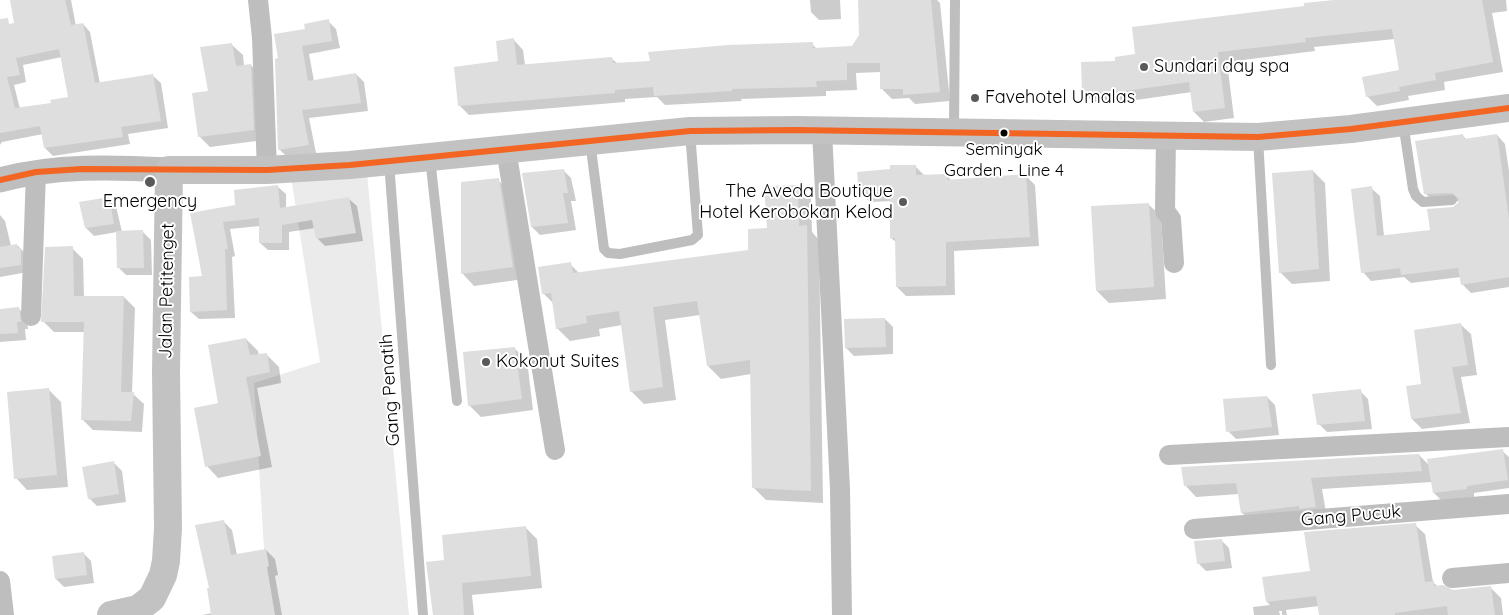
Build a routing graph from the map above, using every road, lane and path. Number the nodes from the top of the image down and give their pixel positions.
1 (258, 0) edge
2 (955, 0) edge
3 (1509, 108) edge
4 (1403, 122) junction
5 (690, 131) junction
6 (822, 131) junction
7 (954, 133) junction
8 (1166, 136) junction
9 (1258, 137) junction
10 (590, 140) junction
11 (506, 149) junction
12 (430, 157) junction
13 (388, 162) junction
14 (169, 170) junction
15 (267, 170) junction
16 (36, 172) junction
17 (0, 180) edge
18 (1452, 200) dead end
19 (1174, 263) dead end
20 (31, 316) dead end
21 (1271, 365) dead end
22 (457, 401) dead end
23 (1509, 437) edge
24 (555, 450) dead end
25 (1169, 455) dead end
26 (1509, 504) edge
27 (1194, 529) dead end
28 (1509, 574) edge
29 (1452, 578) dead end
30 (0, 581) edge
31 (4, 615) edge
32 (113, 615) edge
33 (423, 615) edge
34 (842, 615) edge

1 - 15 street
2 - 7 lane
3 - 4 main road
4 - 9 main road
4 - 18 lane
5 - 6 main road
5 - 10 main road
5 - 10 lane
6 - 7 main road
6 - 34 street
7 - 8 main road
8 - 9 main road
8 - 19 street
9 - 21 lane
10 - 11 main road
11 - 12 main road
11 - 24 street
12 - 13 main road
12 - 22 lane
13 - 15 main road
13 - 33 lane, Gang Penatih
14 - 15 main road
14 - 16 street
14 - 32 main road, Jalan Petitenget
16 - 17 street
16 - 20 street
23 - 25 street
26 - 27 street, Gang Pucuk
28 - 29 street
30 - 31 street

